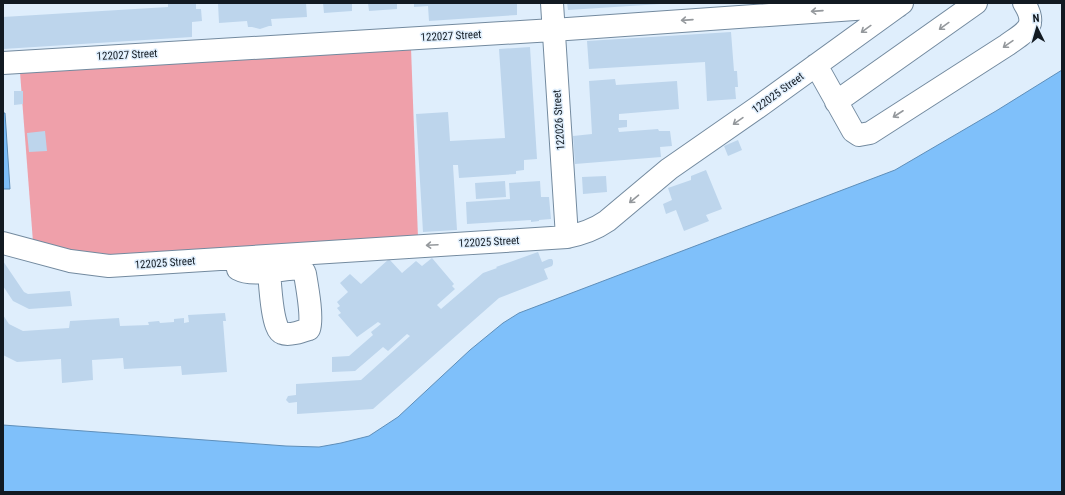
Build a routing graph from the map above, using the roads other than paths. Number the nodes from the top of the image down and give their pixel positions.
1 (552, 3) edge
2 (976, 3) edge
3 (1024, 3) edge
4 (900, 4) edge
5 (554, 30) junction
6 (3, 63) edge
7 (816, 65) junction
8 (836, 102) junction
9 (567, 237) junction
10 (3, 243) edge
11 (236, 258) junction
12 (269, 271) dead end

1 - 5 street, 122026 Street
2 -> 8 street
3 -> 8 street
4 -> 5 street, 122027 Street
4 -> 7 street, 122025 Street
5 - 6 street, 122027 Street
5 - 9 street, 122026 Street
7 - 8 street
7 -> 9 street, 122025 Street
9 -> 11 street, 122025 Street
10 - 11 street, 122025 Street
11 - 12 street

